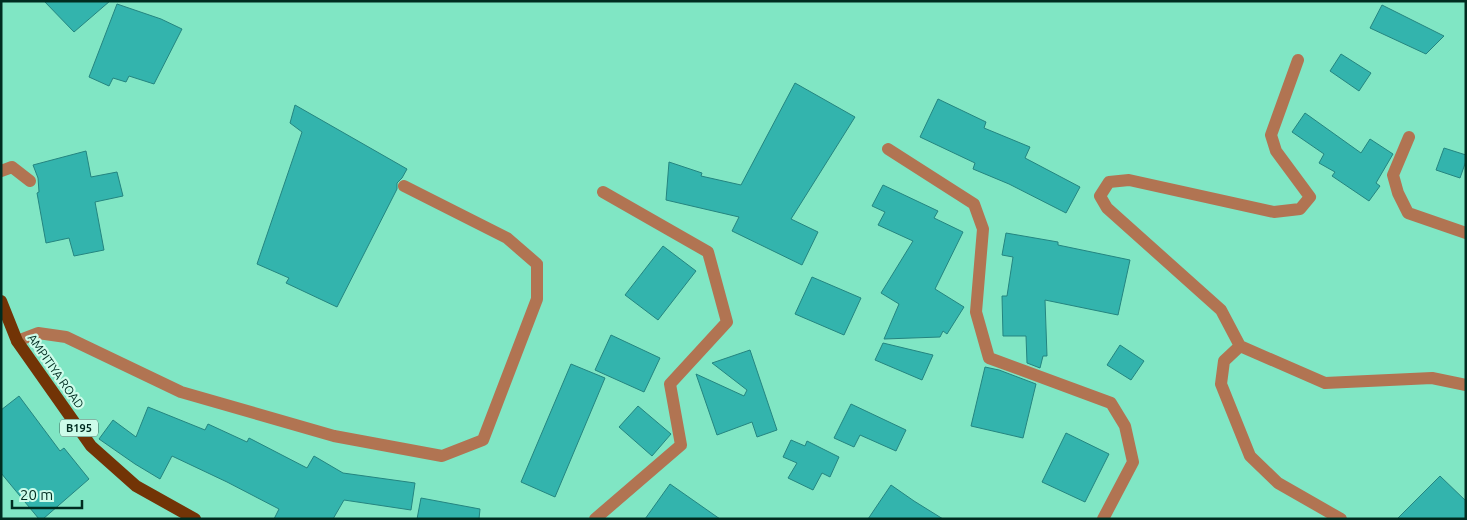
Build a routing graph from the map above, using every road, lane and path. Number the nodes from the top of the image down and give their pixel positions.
1 (1298, 60) dead end
2 (1408, 137) dead end
3 (888, 149) dead end
4 (1, 171) edge
5 (30, 181) dead end
6 (404, 186) dead end
7 (603, 192) dead end
8 (1466, 233) edge
9 (1, 301) edge
10 (18, 341) junction
11 (1240, 346) junction
12 (1466, 385) edge
13 (196, 519) edge
14 (595, 519) edge
15 (1103, 519) edge
16 (1341, 519) edge

1 - 11 lane
2 - 8 lane
3 - 15 lane
4 - 5 lane
6 - 10 lane
7 - 14 lane
9 - 10 main road, AMPITIYA ROAD / B195
10 - 13 main road, AMPITIYA ROAD / B195
11 - 12 lane
11 - 16 lane

